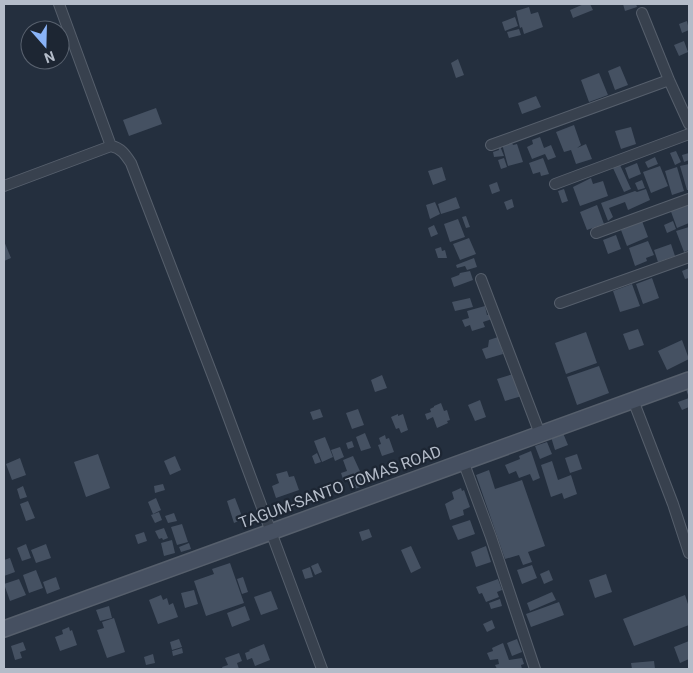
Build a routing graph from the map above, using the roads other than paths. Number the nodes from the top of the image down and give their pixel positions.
1 (59, 4) edge
2 (642, 13) dead end
3 (669, 80) junction
4 (689, 124) edge
5 (689, 134) edge
6 (491, 145) dead end
7 (111, 146) junction
8 (555, 184) dead end
9 (4, 186) edge
10 (689, 199) edge
11 (596, 232) dead end
12 (689, 257) edge
13 (481, 279) dead end
14 (560, 303) dead end
15 (689, 380) edge
16 (633, 400) junction
17 (540, 434) junction
18 (463, 461) junction
19 (271, 531) junction
20 (689, 552) edge
21 (4, 629) edge
22 (322, 669) edge
23 (535, 669) edge

1 - 7 street
2 - 3 street
3 - 4 street
3 - 6 street
5 - 8 street
7 - 9 street
7 - 19 street
10 - 11 street
12 - 14 street
13 - 17 street
15 - 16 main road, TAGUM-SANTO TOMAS ROAD
16 - 17 main road, TAGUM-SANTO TOMAS ROAD
16 - 20 street
17 - 18 main road, TAGUM-SANTO TOMAS ROAD
18 - 19 main road, TAGUM-SANTO TOMAS ROAD
18 - 23 street
19 - 21 main road, TAGUM-SANTO TOMAS ROAD
19 - 22 street

